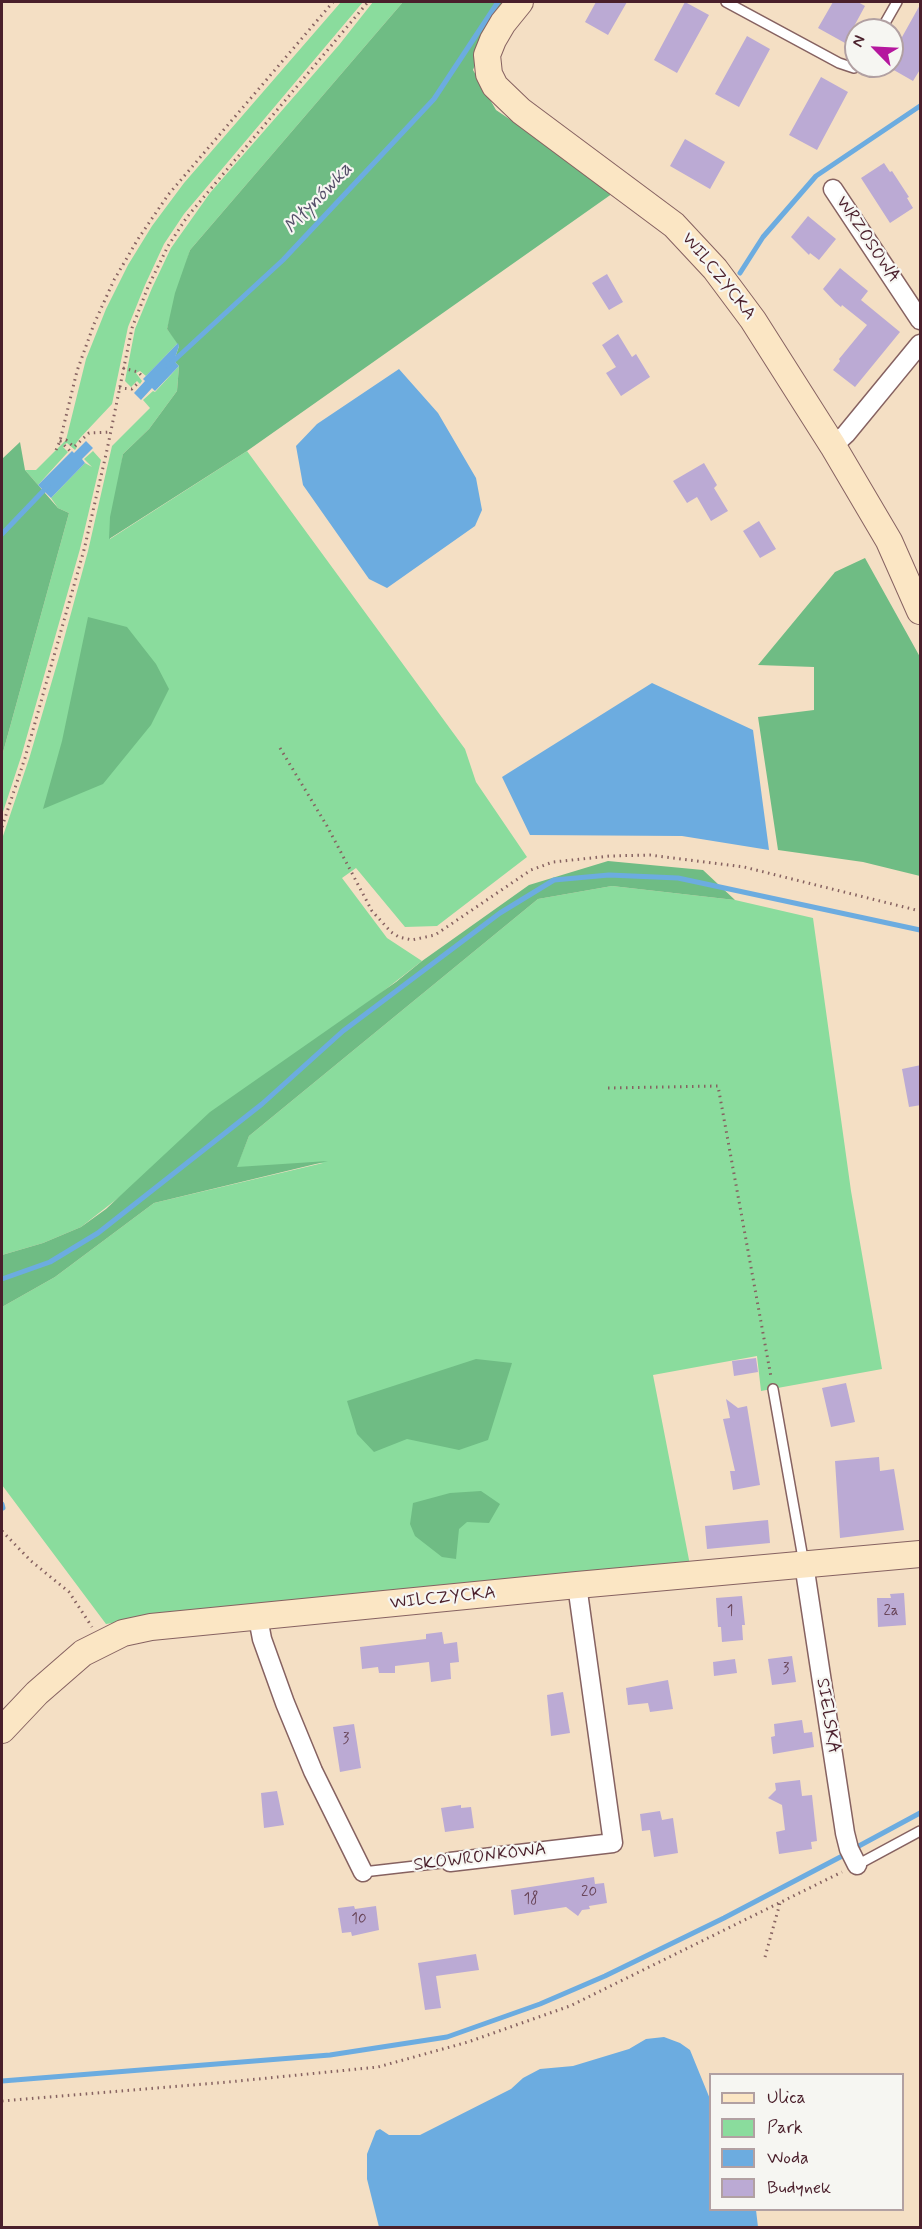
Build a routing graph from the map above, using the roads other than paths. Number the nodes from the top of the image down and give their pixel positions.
1 (520, 2) edge
2 (726, 2) edge
3 (897, 2) edge
4 (888, 18) edge
5 (844, 65) edge
6 (833, 189) dead end
7 (921, 320) edge
8 (921, 344) edge
9 (833, 446) junction
10 (921, 611) edge
11 (773, 1389) road end
12 (921, 1554) edge
13 (804, 1564) junction
14 (577, 1585) junction
15 (258, 1618) junction
16 (2, 1730) edge
17 (921, 1831) edge
18 (450, 1862) joint
19 (857, 1865) joint
20 (363, 1872) joint

1 - 9 street, WILCZYCKA
2 - 5 lane
3 - 4 lane
6 - 7 street, WRZOSOWA
8 - 9 street
9 - 10 street, WILCZYCKA
11 - 13 lane
12 - 13 street, WILCZYCKA
13 - 14 street, WILCZYCKA
13 - 19 street, SIELSKA
14 - 15 street, WILCZYCKA
14 - 18 street, SKOWRONKOWA
15 - 16 street, WILCZYCKA
15 - 20 street, SKOWRONKOWA
17 - 19 lane
18 - 20 lane, SKOWRONKOWA

